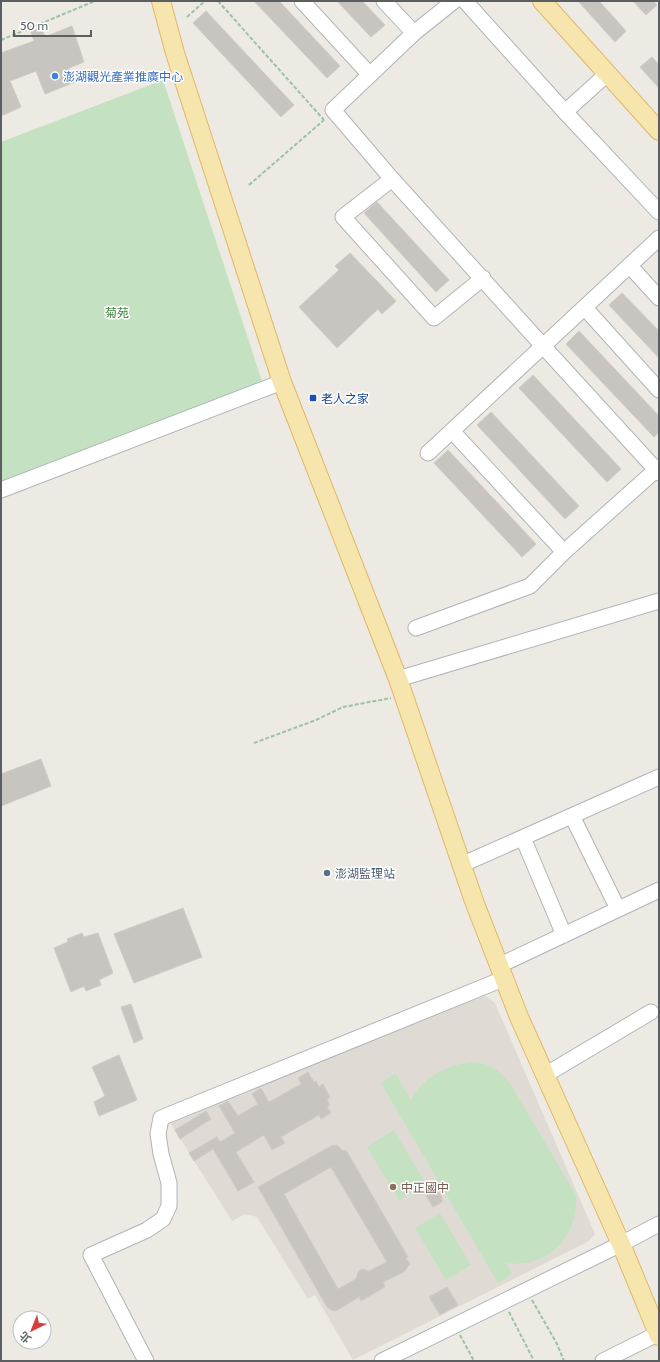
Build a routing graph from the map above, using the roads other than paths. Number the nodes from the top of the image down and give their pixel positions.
1 (161, 1) edge
2 (302, 1) edge
3 (384, 1) edge
4 (454, 1) edge
5 (465, 1) edge
6 (542, 1) edge
7 (414, 33) junction
8 (607, 74) junction
9 (370, 75) junction
10 (565, 112) junction
11 (659, 131) edge
12 (392, 179) junction
13 (659, 212) edge
14 (659, 238) edge
15 (630, 266) junction
16 (483, 278) junction
17 (659, 298) edge
18 (585, 308) junction
19 (543, 346) junction
20 (282, 382) junction
21 (659, 390) edge
22 (452, 431) junction
23 (428, 453) dead end
24 (658, 470) edge
25 (1, 490) edge
26 (564, 552) junction
27 (659, 601) edge
28 (416, 628) dead end
29 (401, 687) junction
30 (659, 777) edge
31 (572, 816) junction
32 (523, 838) junction
33 (461, 865) junction
34 (659, 890) edge
35 (618, 909) junction
36 (564, 935) junction
37 (501, 972) junction
38 (651, 1012) dead end
39 (545, 1075) junction
40 (659, 1224) edge
41 (621, 1244) junction
42 (659, 1334) edge
43 (146, 1361) edge
44 (382, 1361) edge
45 (603, 1361) edge

1 - 20 main road
2 - 9 street
3 - 7 street
4 - 7 street
5 - 10 street
6 - 8 main road
7 - 9 street
8 - 10 street
8 - 11 main road
9 - 12 street
10 - 13 street
12 - 16 street
12 - 16 street
14 - 15 street
15 - 17 street
15 - 18 street
16 - 19 street
18 - 19 street
18 - 21 street
19 - 22 street
19 - 24 street
20 - 25 street
20 - 29 main road
22 - 23 street
22 - 26 street
24 - 26 street
26 - 28 street
27 - 29 street
29 - 33 main road
30 - 31 street
31 - 32 street
31 - 35 street
32 - 33 street
32 - 36 street
33 - 37 main road
34 - 35 street
35 - 36 street
36 - 37 street
37 - 39 main road
37 - 43 street
38 - 39 street
39 - 41 main road
40 - 41 street
41 - 42 main road
41 - 44 street
42 - 45 street

